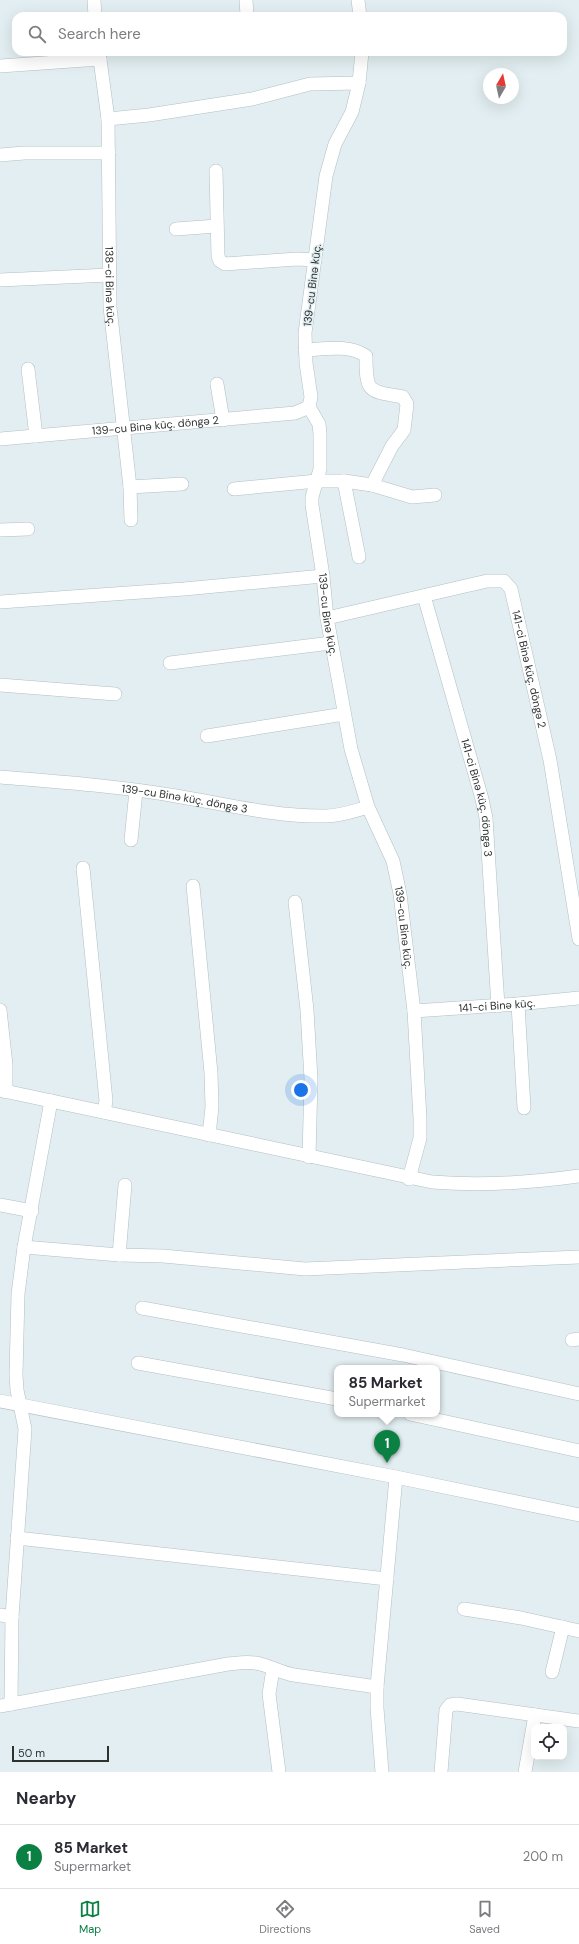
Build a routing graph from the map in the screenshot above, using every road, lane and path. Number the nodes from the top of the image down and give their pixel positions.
1 (94, 0) edge
2 (246, 0) edge
3 (358, 0) edge
4 (95, 12) edge
5 (247, 12) edge
6 (360, 12) edge
7 (91, 56) edge
8 (100, 56) edge
9 (362, 56) edge
10 (0, 66) edge
11 (359, 83) junction
12 (108, 119) junction
13 (109, 153) junction
14 (0, 156) edge
15 (216, 171) dead end
16 (217, 226) junction
17 (176, 229) dead end
18 (315, 260) junction
19 (109, 276) junction
20 (0, 280) edge
21 (305, 350) junction
22 (28, 369) dead end
23 (217, 384) dead end
24 (309, 406) junction
25 (223, 420) junction
26 (123, 429) junction
27 (36, 436) junction
28 (0, 439) edge
29 (318, 481) junction
30 (344, 482) junction
31 (182, 484) dead end
32 (372, 484) junction
33 (130, 487) junction
34 (234, 489) dead end
35 (436, 495) dead end
36 (131, 520) dead end
37 (28, 528) dead end
38 (0, 530) edge
39 (359, 557) dead end
40 (323, 576) junction
41 (424, 596) junction
42 (0, 602) edge
43 (327, 618) junction
44 (331, 643) junction
45 (170, 663) dead end
46 (0, 685) edge
47 (115, 694) dead end
48 (344, 714) junction
49 (207, 736) dead end
50 (0, 777) edge
51 (136, 791) junction
52 (368, 807) junction
53 (131, 840) dead end
54 (83, 868) dead end
55 (193, 886) dead end
56 (295, 902) dead end
57 (579, 939) edge
58 (579, 998) edge
59 (518, 1004) junction
60 (498, 1006) junction
61 (0, 1010) edge
62 (414, 1011) junction
63 (3, 1091) edge
64 (51, 1101) junction
65 (524, 1108) dead end
66 (104, 1112) junction
67 (209, 1135) junction
68 (310, 1156) junction
69 (579, 1176) edge
70 (409, 1179) junction
71 (125, 1185) dead end
72 (0, 1205) edge
73 (32, 1211) junction
74 (24, 1247) junction
75 (119, 1255) junction
76 (579, 1257) edge
77 (142, 1308) dead end
78 (138, 1363) dead end
79 (579, 1394) edge
80 (334, 1398) edge
81 (0, 1401) edge
82 (20, 1405) junction
83 (424, 1417) edge
84 (579, 1450) edge
85 (396, 1477) junction
86 (579, 1515) edge
87 (17, 1538) junction
88 (387, 1579) junction
89 (464, 1608) dead end
90 (6, 1616) edge
91 (563, 1627) junction
92 (579, 1630) edge
93 (273, 1669) junction
94 (552, 1672) dead end
95 (377, 1687) junction
96 (6, 1705) edge
97 (535, 1715) junction
98 (579, 1721) edge
99 (279, 1772) edge
100 (382, 1772) edge
101 (442, 1772) edge
102 (525, 1772) edge

1 - 4 street
2 - 5 street
3 - 6 street
7 - 10 street
8 - 12 street, 138-ci Binə küç.
9 - 11 street, 139-cu Binə küç.
11 - 12 street
11 - 18 street, 139-cu Binə küç.
12 - 13 street, 138-ci Binə küç.
13 - 14 street
13 - 19 street, 138-ci Binə küç.
15 - 16 street
16 - 17 street
16 - 18 street
18 - 21 street, 139-cu Binə küç.
19 - 20 street
19 - 26 street, 138-ci Binə küç.
21 - 24 street, 139-cu Binə küç.
21 - 32 street
22 - 27 street
23 - 25 street
24 - 25 street, 139-cu Binə küç. döngə 2
24 - 29 street, 139-cu Binə küç.
25 - 26 street, 139-cu Binə küç. döngə 2
26 - 27 street, 139-cu Binə küç. döngə 2
26 - 33 street, 138-ci Binə küç.
27 - 28 street, 139-cu Binə küç. döngə 2
29 - 30 street
29 - 34 street
29 - 40 street, 139-cu Binə küç.
30 - 32 street
30 - 39 street
31 - 33 street
32 - 35 street
33 - 36 street, 138-ci Binə küç.
37 - 38 street
40 - 42 street
40 - 43 street, 139-cu Binə küç.
41 - 43 street, 141-ci Binə küç. döngə 2
41 - 57 street, 141-ci Binə küç. döngə 2
41 - 60 street, 141-ci Binə küç. döngə 3
43 - 44 street, 139-cu Binə küç.
44 - 45 street
44 - 48 street, 139-cu Binə küç.
46 - 47 street
48 - 49 street
48 - 52 street, 139-cu Binə küç.
50 - 51 street, 139-cu Binə küç. döngə 3
51 - 52 street, 139-cu Binə küç. döngə 3
51 - 53 street
52 - 62 street, 139-cu Binə küç.
54 - 66 street
55 - 67 street
56 - 68 street
58 - 59 street, 141-ci Binə küç.
59 - 60 street, 141-ci Binə küç.
59 - 65 street
60 - 62 street, 141-ci Binə küç.
61 - 63 street
62 - 70 street, 139-cu Binə küç.
63 - 64 street
64 - 66 street
64 - 73 street
66 - 67 street
67 - 68 street
68 - 70 street
69 - 70 street
71 - 75 street
72 - 73 street
73 - 74 street
74 - 75 street
74 - 82 street
75 - 76 street
77 - 79 street
78 - 80 street
81 - 82 street
82 - 85 street
82 - 87 street
83 - 84 street
85 - 86 street
85 - 88 street
87 - 88 street
87 - 90 street
88 - 95 street
89 - 91 street
90 - 96 street
91 - 92 street
91 - 94 street
93 - 95 street
93 - 96 street
93 - 99 street
95 - 100 street
97 - 98 street
97 - 101 street
97 - 102 street

